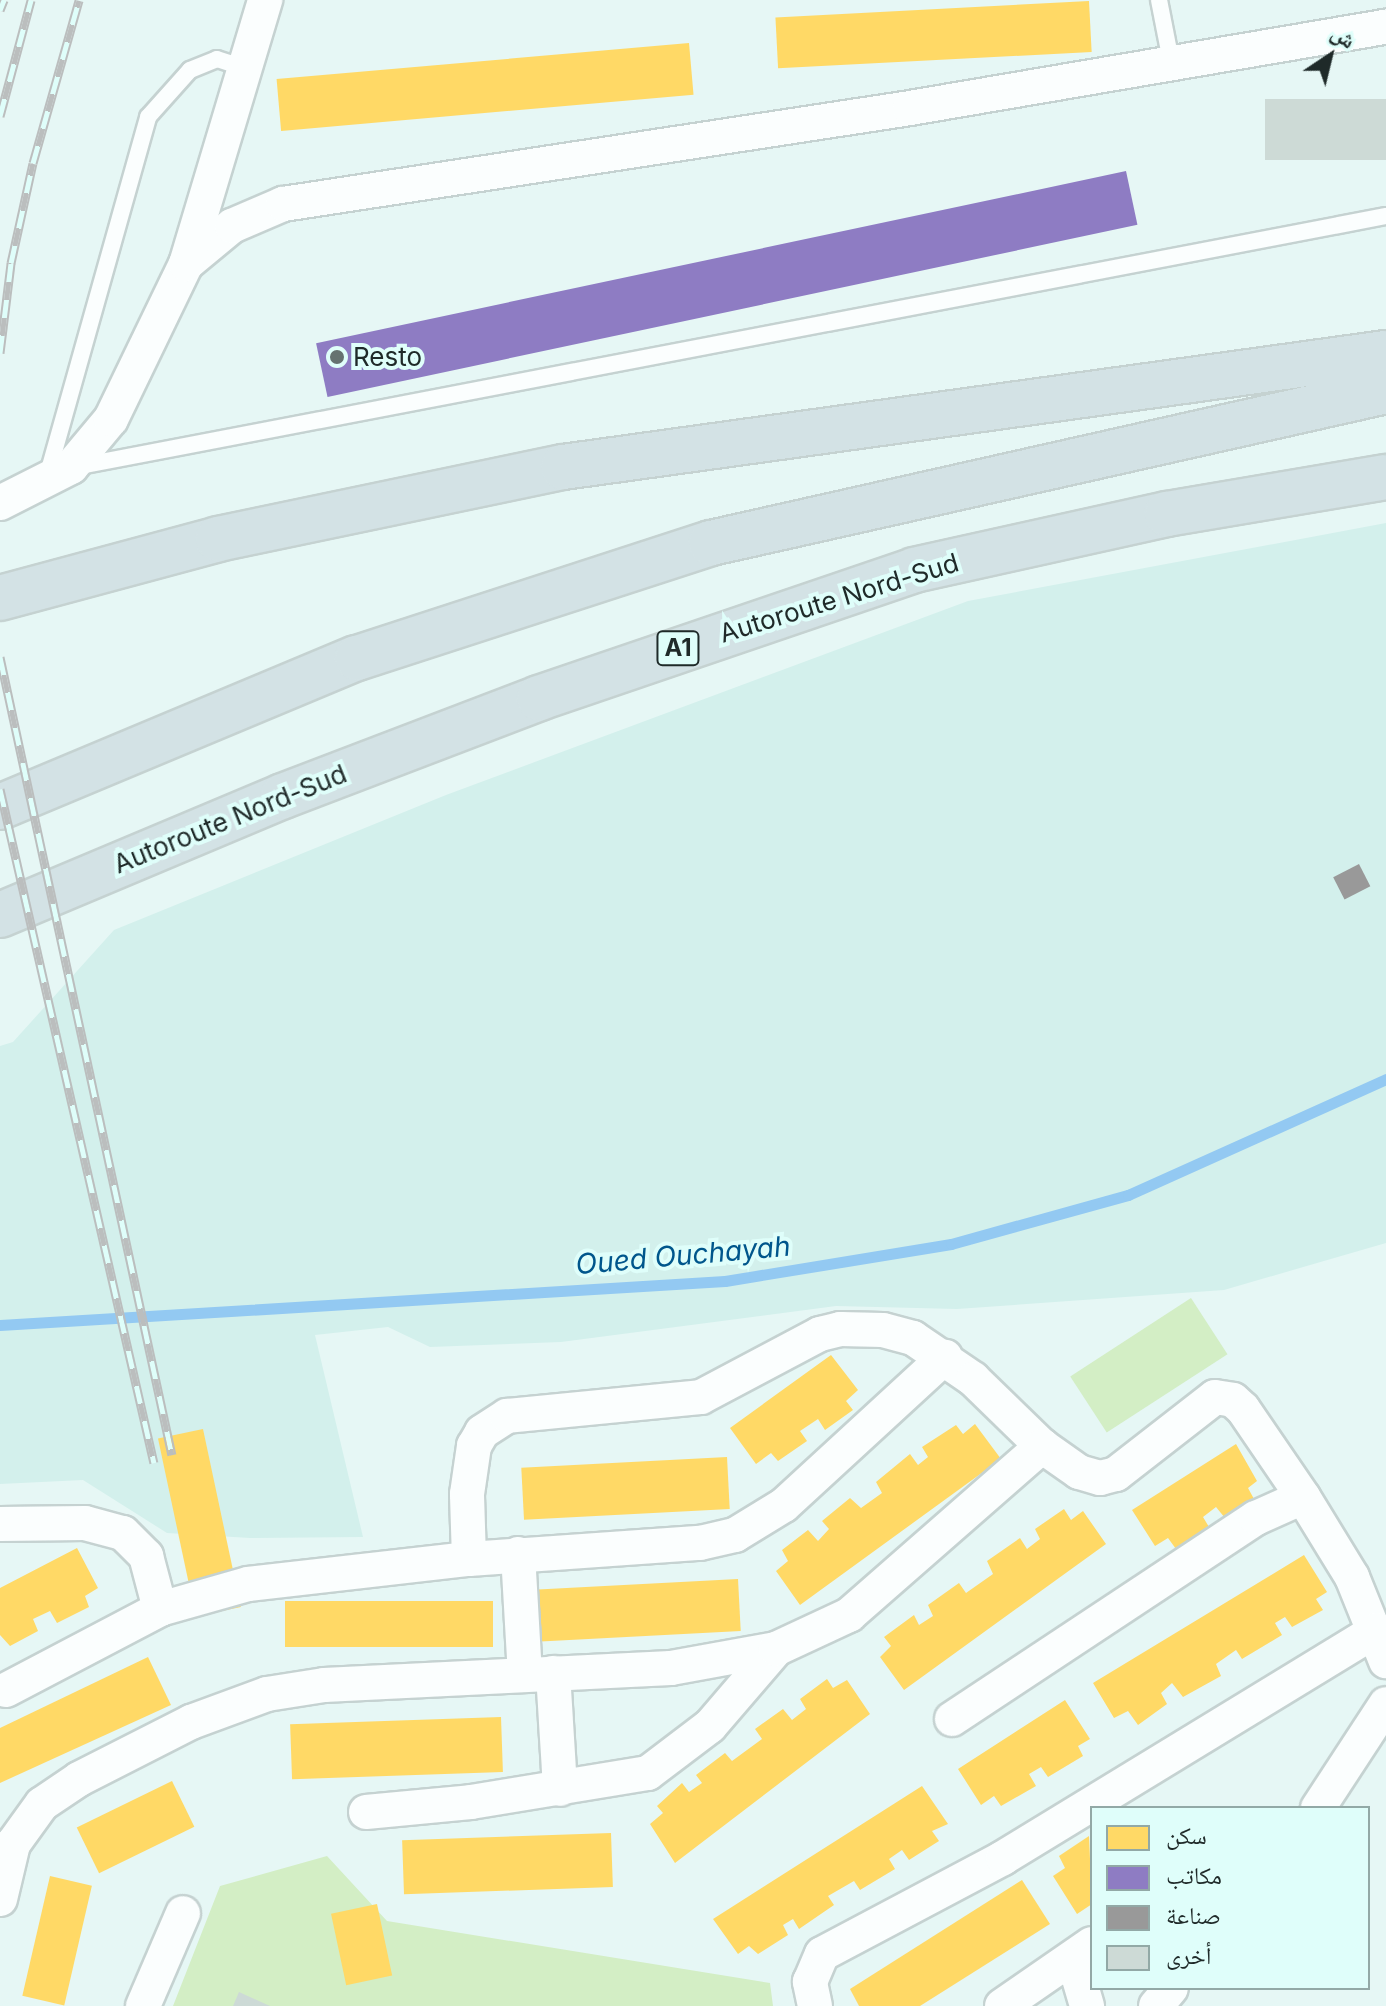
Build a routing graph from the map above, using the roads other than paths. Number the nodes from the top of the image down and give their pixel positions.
1 (265, 0) edge
2 (1159, 0) edge
3 (1386, 27) edge
4 (1172, 66) junction
5 (247, 69) junction
6 (1386, 216) edge
7 (186, 264) junction
8 (1386, 353) edge
9 (1386, 391) edge
10 (58, 475) junction
11 (1386, 477) edge
12 (0, 503) edge
13 (0, 598) edge
14 (0, 807) edge
15 (0, 915) edge
16 (945, 1357) junction
17 (1042, 1446) junction
18 (1303, 1497) junction
19 (0, 1524) edge
20 (518, 1554) junction
21 (469, 1559) junction
22 (160, 1609) junction
23 (1382, 1646) edge
24 (776, 1649) junction
25 (539, 1674) junction
26 (6, 1690) dead end
27 (1386, 1704) edge
28 (952, 1719) dead end
29 (1341, 1780) junction
30 (560, 1789) junction
31 (1096, 1806) edge
32 (1300, 1806) edge
33 (1320, 1806) edge
34 (1090, 1809) edge
35 (366, 1812) dead end
36 (0, 1899) edge
37 (183, 1913) dead end
38 (1082, 1951) edge
39 (1169, 1990) edge
40 (143, 2006) edge
41 (815, 2006) edge
42 (1002, 2006) edge
43 (1087, 2006) edge
44 (1156, 2006) edge

1 - 5 street
2 - 4 lane
3 - 4 street
4 - 7 street
5 - 7 street
5 - 10 lane
6 - 10 lane
7 - 10 street
8 - 13 highway
9 - 14 highway
10 - 12 street
11 - 15 highway, Autoroute Nord-Sud / A1
16 - 17 street
16 - 20 street
16 - 21 street
17 - 18 street
17 - 24 street
18 - 23 street
18 - 28 street
19 - 22 street
20 - 21 street
20 - 25 street
21 - 22 street
22 - 26 street
23 - 31 street
24 - 25 street
24 - 30 street
25 - 30 street
25 - 36 street
27 - 29 street
29 - 32 street
29 - 33 street
30 - 35 street
34 - 41 street
37 - 40 street
38 - 42 street
38 - 43 street
39 - 44 street

